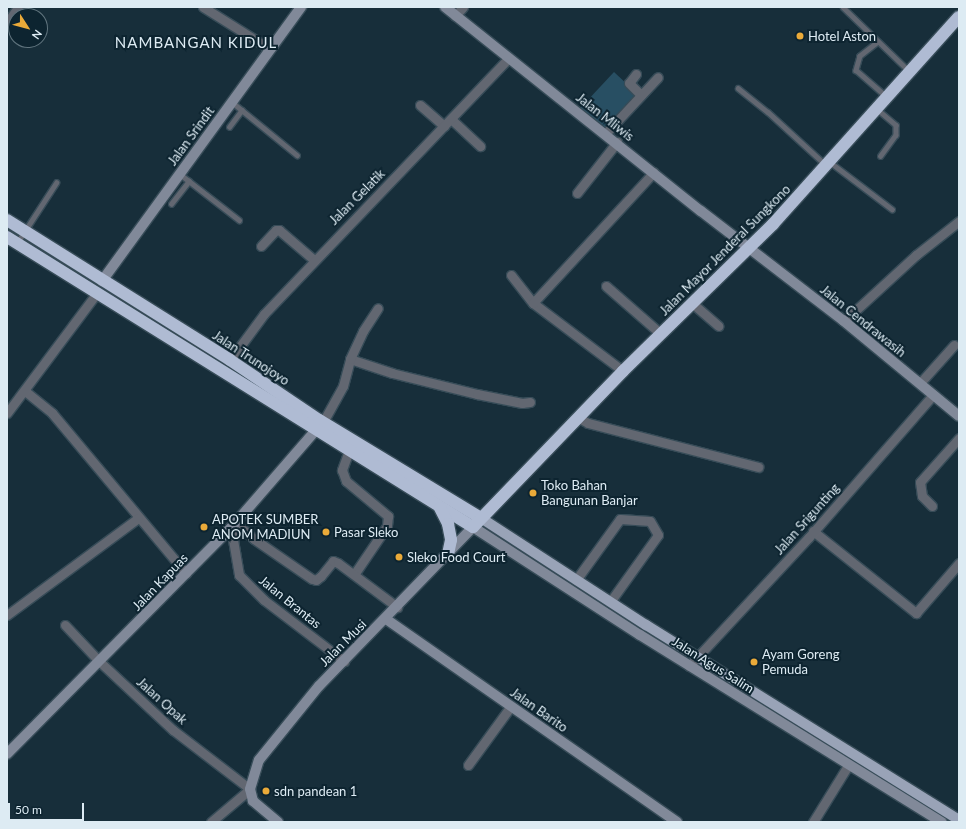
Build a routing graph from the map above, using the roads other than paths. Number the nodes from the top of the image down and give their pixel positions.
1 (18, 7) edge
2 (203, 7) edge
3 (301, 7) edge
4 (445, 7) edge
5 (463, 7) edge
6 (843, 7) edge
7 (456, 16) junction
8 (959, 17) edge
9 (7, 23) edge
10 (878, 42) junction
11 (270, 49) junction
12 (509, 58) junction
13 (909, 71) junction
14 (636, 74) dead end
15 (658, 77) dead end
16 (738, 88) dead end
17 (642, 95) junction
18 (886, 96) junction
19 (232, 102) junction
20 (420, 105) dead end
21 (876, 108) junction
22 (242, 110) junction
23 (451, 119) junction
24 (444, 126) junction
25 (229, 127) dead end
26 (606, 133) junction
27 (617, 142) junction
28 (480, 146) dead end
29 (297, 155) dead end
30 (881, 156) dead end
31 (827, 163) junction
32 (654, 172) junction
33 (180, 174) junction
34 (189, 181) junction
35 (56, 183) dead end
36 (577, 193) dead end
37 (171, 204) dead end
38 (892, 209) dead end
39 (7, 220) edge
40 (239, 220) dead end
41 (959, 221) edge
42 (25, 231) junction
43 (12, 240) edge
44 (261, 246) dead end
45 (749, 248) junction
46 (314, 260) junction
47 (511, 275) dead end
48 (102, 281) junction
49 (606, 286) dead end
50 (96, 294) junction
51 (533, 303) junction
52 (692, 303) junction
53 (378, 308) dead end
54 (844, 321) junction
55 (718, 326) dead end
56 (661, 334) junction
57 (954, 345) dead end
58 (350, 359) junction
59 (230, 360) junction
60 (624, 371) junction
61 (920, 383) junction
62 (25, 391) junction
63 (933, 395) junction
64 (530, 402) dead end
65 (7, 413) edge
66 (959, 416) edge
67 (579, 418) junction
68 (320, 427) junction
69 (959, 438) edge
70 (351, 445) junction
71 (758, 467) dead end
72 (438, 505) junction
73 (932, 506) dead end
74 (138, 518) junction
75 (482, 518) junction
76 (233, 526) junction
77 (473, 527) junction
78 (812, 534) junction
79 (448, 554) junction
80 (959, 563) edge
81 (186, 573) junction
82 (355, 574) junction
83 (576, 580) junction
84 (610, 602) junction
85 (397, 607) junction
86 (7, 615) edge
87 (386, 619) junction
88 (64, 624) dead end
89 (646, 625) junction
90 (640, 635) junction
91 (697, 657) junction
92 (344, 661) junction
93 (100, 662) junction
94 (690, 666) junction
95 (773, 704) junction
96 (511, 706) junction
97 (768, 713) junction
98 (7, 754) edge
99 (849, 764) junction
100 (468, 765) dead end
101 (250, 789) junction
102 (919, 795) junction
103 (913, 804) junction
104 (959, 820) edge
105 (211, 822) edge
106 (278, 822) edge
107 (677, 822) edge
108 (813, 822) edge
109 (942, 822) edge

1 - 9 street
2 - 11 street
3 - 11 main road, Jalan Srindit
4 - 7 main road, Jalan Mliwis
5 - 7 street
6 - 10 lane
7 - 12 main road, Jalan Mliwis
8 - 13 highway, Jalan Mayor Jenderal Sungkono
10 - 13 lane
10 - 18 lane
11 - 19 main road, Jalan Srindit
12 - 23 street, Jalan Gelatik
12 - 26 main road, Jalan Mliwis
13 - 18 highway, Jalan Mayor Jenderal Sungkono
14 - 17 street
15 - 17 street
16 - 31 lane
17 - 26 street
18 - 21 highway, Jalan Mayor Jenderal Sungkono
19 - 22 lane
19 - 33 main road, Jalan Srindit
20 - 24 street
21 - 30 lane
21 - 31 highway, Jalan Mayor Jenderal Sungkono
22 - 25 lane
22 - 29 lane
23 - 24 street, Jalan Gelatik
23 - 28 street
24 - 46 street, Jalan Gelatik
26 - 27 main road, Jalan Mliwis
27 - 32 main road, Jalan Mliwis
27 - 36 street
31 - 38 lane
31 - 45 highway, Jalan Mayor Jenderal Sungkono
32 - 45 main road, Jalan Mliwis
32 - 51 street
33 - 34 lane
33 - 48 main road, Jalan Srindit
34 - 37 lane
34 - 40 lane
35 - 42 lane
39 - 42 highway, Jalan Trunojoyo
41 - 54 street
42 - 43 lane
42 - 48 highway, Jalan Trunojoyo
43 - 50 highway, Jalan Trunojoyo
44 - 46 street
45 - 52 highway, Jalan Mayor Jenderal Sungkono
45 - 54 main road, Jalan Cendrawasih
46 - 59 street, Jalan Gelatik
47 - 51 street
48 - 59 highway, Jalan Trunojoyo
49 - 56 street
50 - 62 street
50 - 68 highway, Jalan Trunojoyo
51 - 60 street
52 - 55 street
52 - 56 highway, Jalan Mayor Jenderal Sungkono
53 - 58 street
54 - 61 main road, Jalan Cendrawasih
56 - 60 highway, Jalan Mayor Jenderal Sungkono
57 - 61 street
58 - 64 street
58 - 68 street
59 - 68 highway, Jalan Trunojoyo
60 - 67 highway, Jalan Mayor Jenderal Sungkono
61 - 63 main road, Jalan Cendrawasih
62 - 65 street
62 - 74 street
63 - 66 main road, Jalan Cendrawasih
63 - 78 street, Jalan Srigunting
67 - 71 street
67 - 75 highway, Jalan Mayor Jenderal Sungkono
68 - 70 highway, Jalan Trunojoyo
68 - 76 main road, Jalan Kapuas
69 - 73 street
70 - 72 highway, Jalan Trunojoyo
70 - 75 highway, Jalan Trunojoyo
70 - 82 street
72 - 77 highway, Jalan Trunojoyo
72 - 79 highway
74 - 81 street
74 - 86 street
75 - 77 highway, Jalan Mayor Jenderal Sungkono
75 - 83 main road
76 - 81 main road, Jalan Kapuas
76 - 82 street
76 - 92 street, Jalan Brantas
77 - 79 main road, Jalan Musi
77 - 90 main road, Jalan Agus Salim
78 - 80 street
78 - 91 street, Jalan Srigunting
79 - 85 main road, Jalan Musi
81 - 93 main road, Jalan Kapuas
82 - 85 street
83 - 84 main road
83 - 84 street
84 - 89 main road
85 - 87 main road, Jalan Musi
87 - 92 main road, Jalan Musi
87 - 96 main road, Jalan Barito
88 - 93 street, Jalan Opak
89 - 90 main road
89 - 91 main road
90 - 94 main road, Jalan Agus Salim
91 - 94 street, Jalan Srigunting
91 - 95 main road
92 - 101 main road, Jalan Musi
93 - 98 main road, Jalan Kapuas
93 - 101 street, Jalan Opak
94 - 97 main road, Jalan Agus Salim
95 - 97 main road
95 - 102 main road
96 - 100 street
96 - 107 main road, Jalan Barito
97 - 99 main road, Jalan Agus Salim
99 - 103 main road, Jalan Agus Salim
99 - 108 street
101 - 105 street
101 - 106 main road
102 - 103 main road
102 - 104 main road
103 - 109 main road, Jalan Agus Salim

